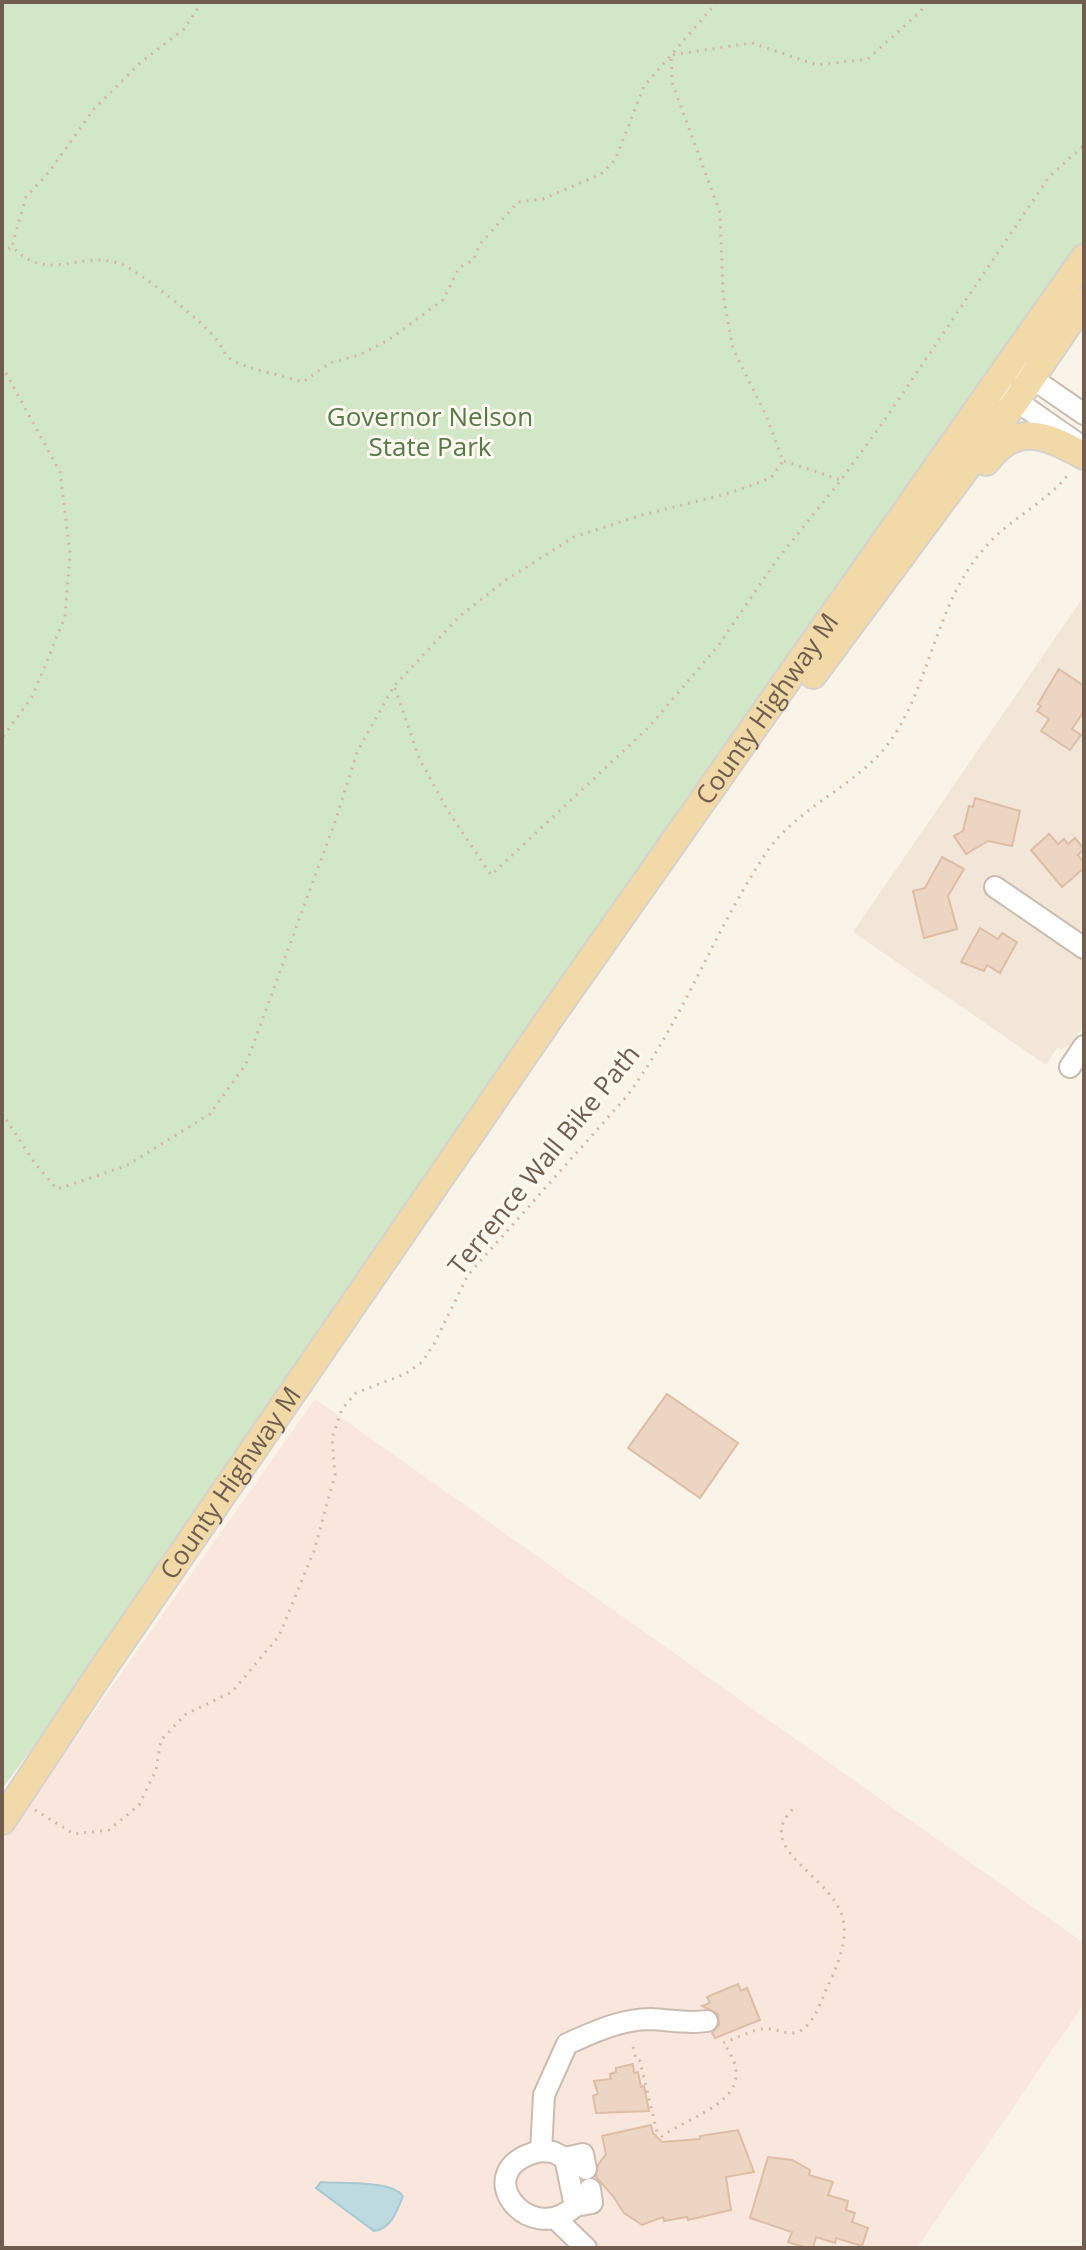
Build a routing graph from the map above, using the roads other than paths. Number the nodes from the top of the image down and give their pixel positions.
1 (1084, 258) edge
2 (1084, 301) edge
3 (1010, 363) junction
4 (1033, 378) junction
5 (995, 386) junction
6 (1016, 401) junction
7 (1084, 414) edge
8 (1083, 453) edge
9 (836, 643) junction
10 (995, 887) dead end
11 (1084, 948) edge
12 (1084, 1046) edge
13 (1070, 1067) dead end
14 (452, 1164) junction
15 (12, 1813) edge
16 (707, 2021) dead end
17 (541, 2151) junction
18 (565, 2158) junction
19 (575, 2206) junction
20 (559, 2222) junction
21 (586, 2248) edge

1 - 3 main road, County Highway M
2 - 4 main road, County Highway M
3 - 4 street
3 - 5 main road, County Highway M
4 - 6 main road, County Highway M
4 - 7 street
5 - 6 street
5 - 14 main road, County Highway M
6 - 8 street
6 - 9 main road, County Highway M
8 - 9 main road
9 - 14 main road, County Highway M
10 - 11 street
12 - 13 street
14 - 15 main road, County Highway M
16 - 17 street
17 - 18 street
17 - 20 street
18 - 19 street
18 - 19 street
19 - 20 street
20 - 21 street

